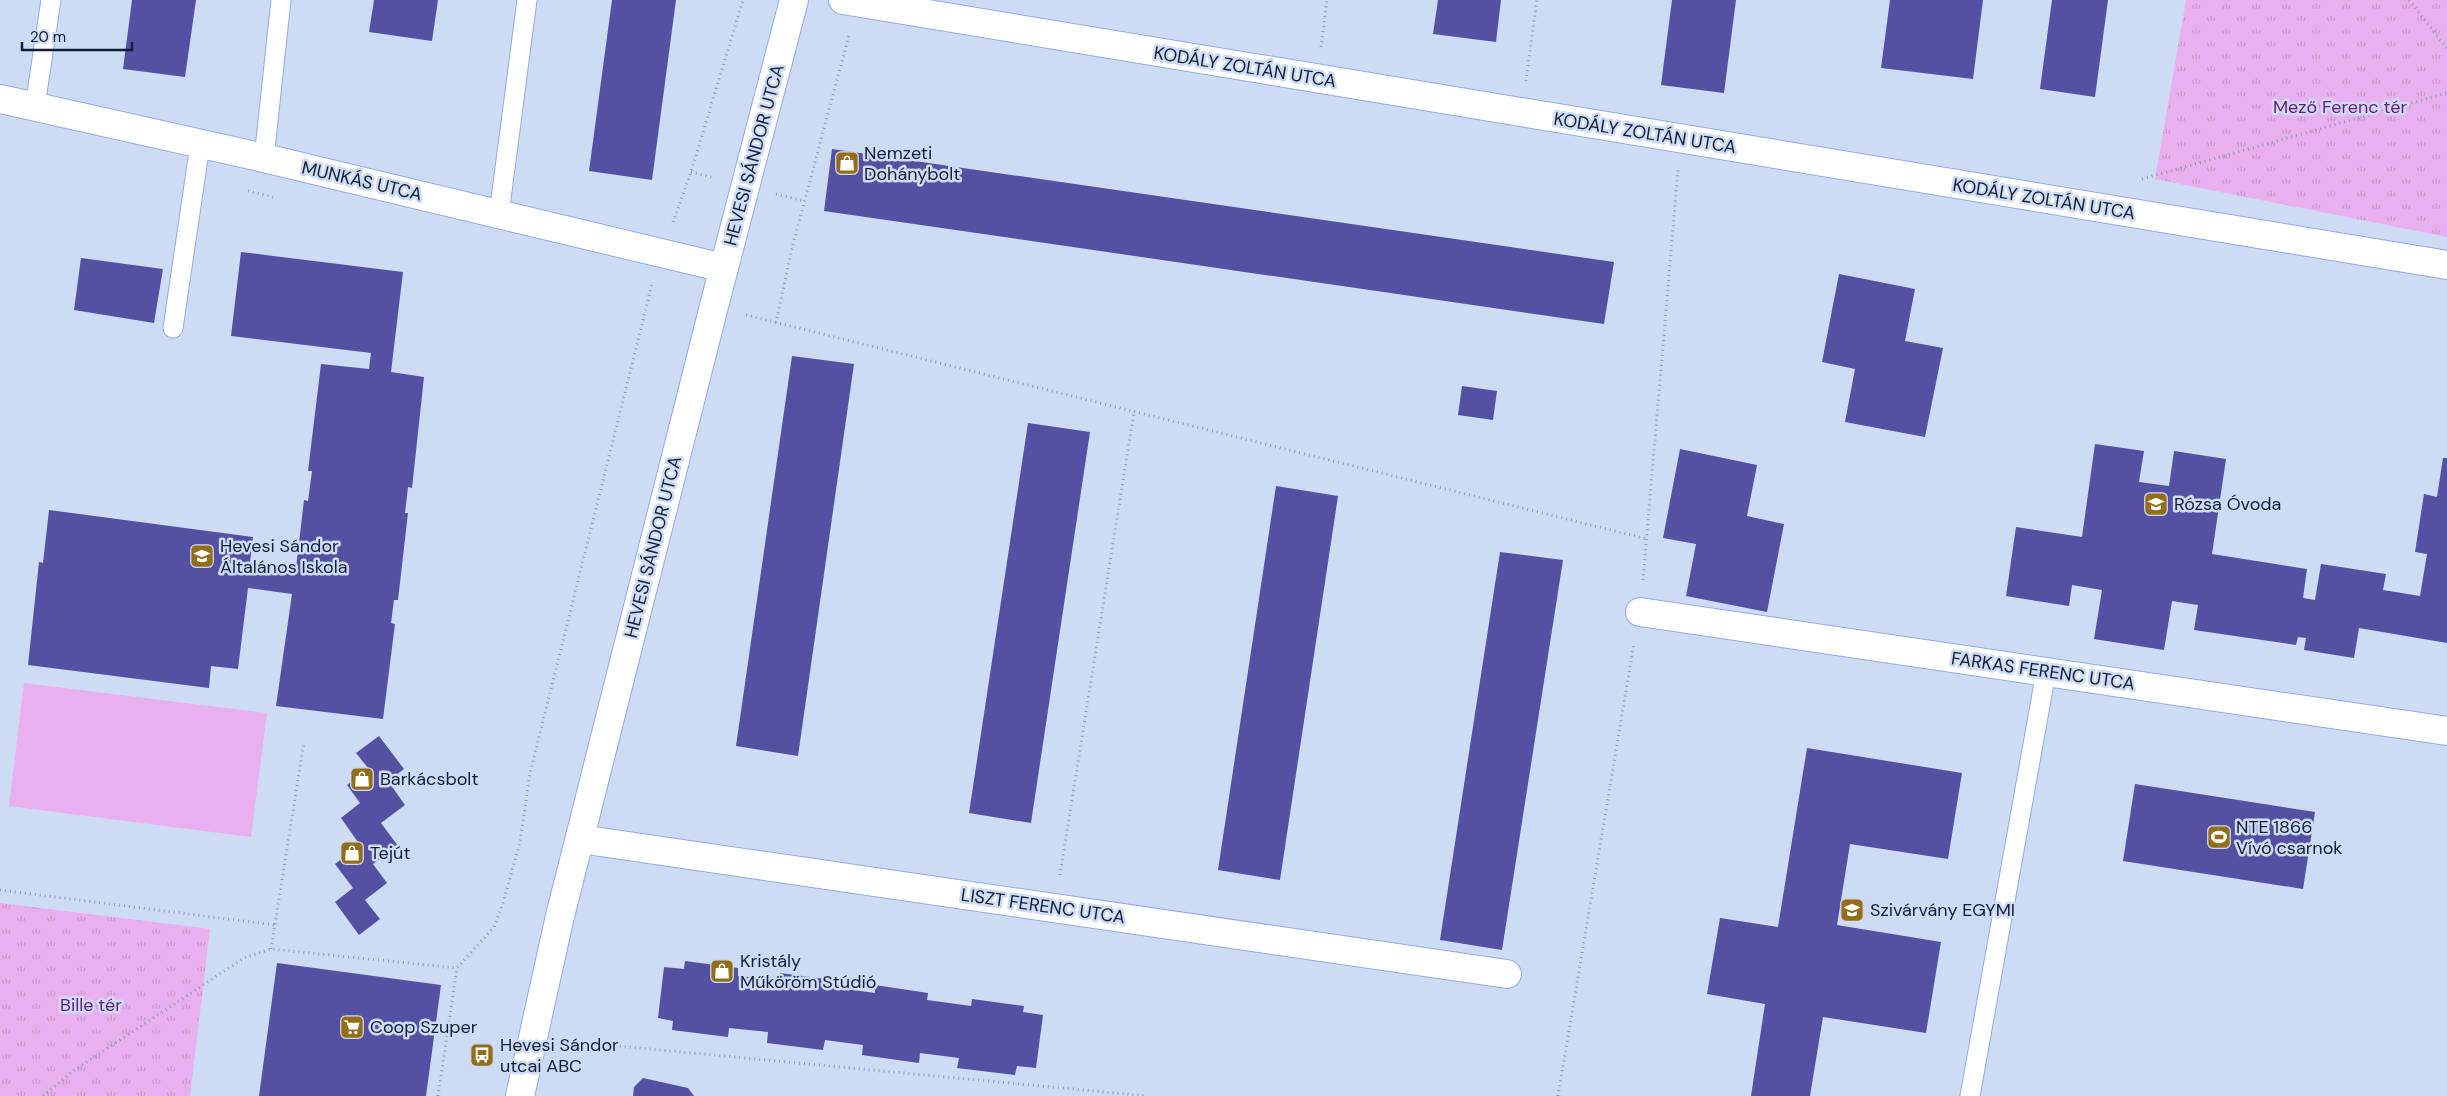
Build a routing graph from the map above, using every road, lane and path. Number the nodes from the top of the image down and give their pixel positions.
1 (51, 0) edge
2 (281, 0) edge
3 (527, 0) edge
4 (743, 0) edge
5 (794, 0) edge
6 (1327, 0) edge
7 (2409, 0) edge
8 (850, 1) edge
9 (1321, 48) dead end
10 (2447, 48) edge
11 (2447, 93) edge
12 (0, 99) edge
13 (35, 106) junction
14 (200, 145) junction
15 (264, 158) junction
16 (2140, 180) dead end
17 (244, 190) dead end
18 (282, 199) dead end
19 (499, 214) junction
20 (662, 252) junction
21 (2447, 265) edge
22 (724, 268) junction
23 (642, 283) dead end
24 (651, 286) junction
25 (714, 306) junction
26 (776, 323) junction
27 (173, 328) dead end
28 (1134, 412) junction
29 (1646, 539) dead end
30 (1640, 612) dead end
31 (2046, 672) junction
32 (2447, 731) edge
33 (304, 742) dead end
34 (580, 839) junction
35 (0, 890) edge
36 (1054, 908) junction
37 (275, 925) junction
38 (271, 949) junction
39 (457, 968) junction
40 (1506, 974) dead end
41 (532, 1038) junction
42 (43, 1096) edge
43 (438, 1096) edge
44 (520, 1096) edge
45 (1147, 1096) edge
46 (1970, 1096) edge

1 - 13 lane
2 - 15 lane
3 - 19 lane
4 - 20 path
5 - 22 street, HEVESI SÁNDOR UTCA
6 - 9 path
7 - 10 path
8 - 21 street, KODÁLY ZOLTÁN UTCA
8 - 26 path
11 - 16 path
12 - 13 street, MUNKÁS UTCA
13 - 14 street, MUNKÁS UTCA
14 - 15 street, MUNKÁS UTCA
14 - 27 lane
15 - 19 street, MUNKÁS UTCA
17 - 18 path
19 - 20 street, MUNKÁS UTCA
20 - 22 street, MUNKÁS UTCA
20 - 24 path
22 - 25 street, HEVESI SÁNDOR UTCA
23 - 24 path
24 - 39 path
25 - 26 path
25 - 34 street, HEVESI SÁNDOR UTCA
26 - 28 path
28 - 29 path
28 - 36 path
30 - 31 street, FARKAS FERENC UTCA
31 - 32 street, FARKAS FERENC UTCA
31 - 46 lane
33 - 37 path
34 - 36 street, LISZT FERENC UTCA
34 - 41 street, HEVESI SÁNDOR UTCA
35 - 37 path
36 - 40 street, LISZT FERENC UTCA
37 - 38 path
38 - 39 path
38 - 42 path
39 - 43 path
41 - 44 street, HEVESI SÁNDOR UTCA
41 - 45 path

